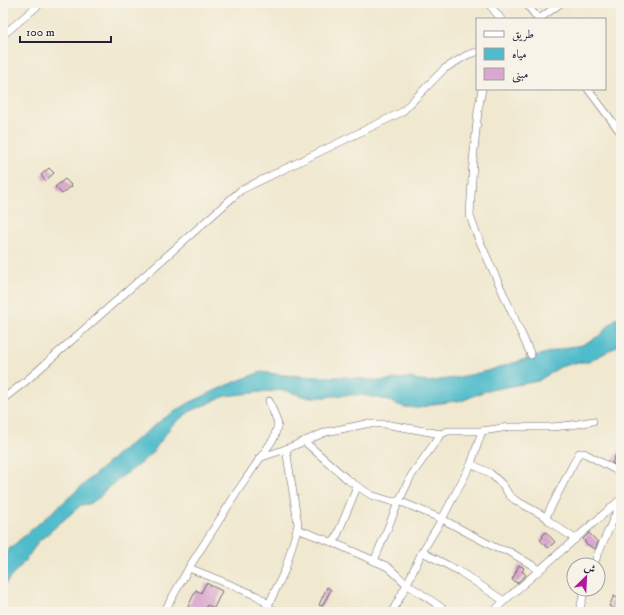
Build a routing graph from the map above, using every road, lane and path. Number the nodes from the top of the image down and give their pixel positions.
1 (41, 3) edge
2 (488, 3) edge
3 (526, 3) edge
4 (561, 3) edge
5 (500, 18) edge
6 (538, 18) edge
7 (540, 18) edge
8 (3, 35) edge
9 (476, 52) edge
10 (482, 90) edge
11 (589, 90) edge
12 (621, 133) edge
13 (531, 355) dead end
14 (3, 399) edge
15 (269, 401) dead end
16 (593, 421) dead end
17 (482, 431) junction
18 (441, 434) junction
19 (304, 441) junction
20 (286, 449) junction
21 (259, 458) junction
22 (470, 464) junction
23 (621, 473) edge
24 (357, 487) junction
25 (621, 500) edge
26 (399, 501) junction
27 (546, 517) junction
28 (442, 519) junction
29 (298, 529) junction
30 (575, 539) junction
31 (334, 543) junction
32 (422, 552) junction
33 (597, 557) edge
34 (374, 561) junction
35 (189, 568) junction
36 (540, 570) junction
37 (407, 584) junction
38 (583, 597) edge
39 (504, 601) junction
40 (266, 608) edge
41 (164, 612) edge
42 (277, 612) edge
43 (392, 612) edge
44 (447, 612) edge
45 (493, 612) edge
46 (579, 612) edge

1 - 8 street
2 - 5 street
3 - 6 street
4 - 7 street
9 - 14 street
10 - 13 street
11 - 12 street
15 - 21 street
16 - 17 street
17 - 18 street
17 - 22 street
18 - 19 street
18 - 26 street
19 - 20 street
19 - 24 street
20 - 21 street
20 - 29 street
21 - 35 street
22 - 27 street
22 - 28 street
23 - 27 street
24 - 26 street
24 - 31 street
25 - 30 street
25 - 33 street
26 - 28 street
26 - 34 street
27 - 30 street
28 - 32 street
28 - 36 street
29 - 31 street
29 - 40 street
30 - 36 street
31 - 34 street
32 - 37 street
32 - 39 street
34 - 37 street
35 - 40 street
35 - 41 street
36 - 39 street
37 - 43 street
37 - 44 street
38 - 46 street
39 - 45 street
40 - 42 street

